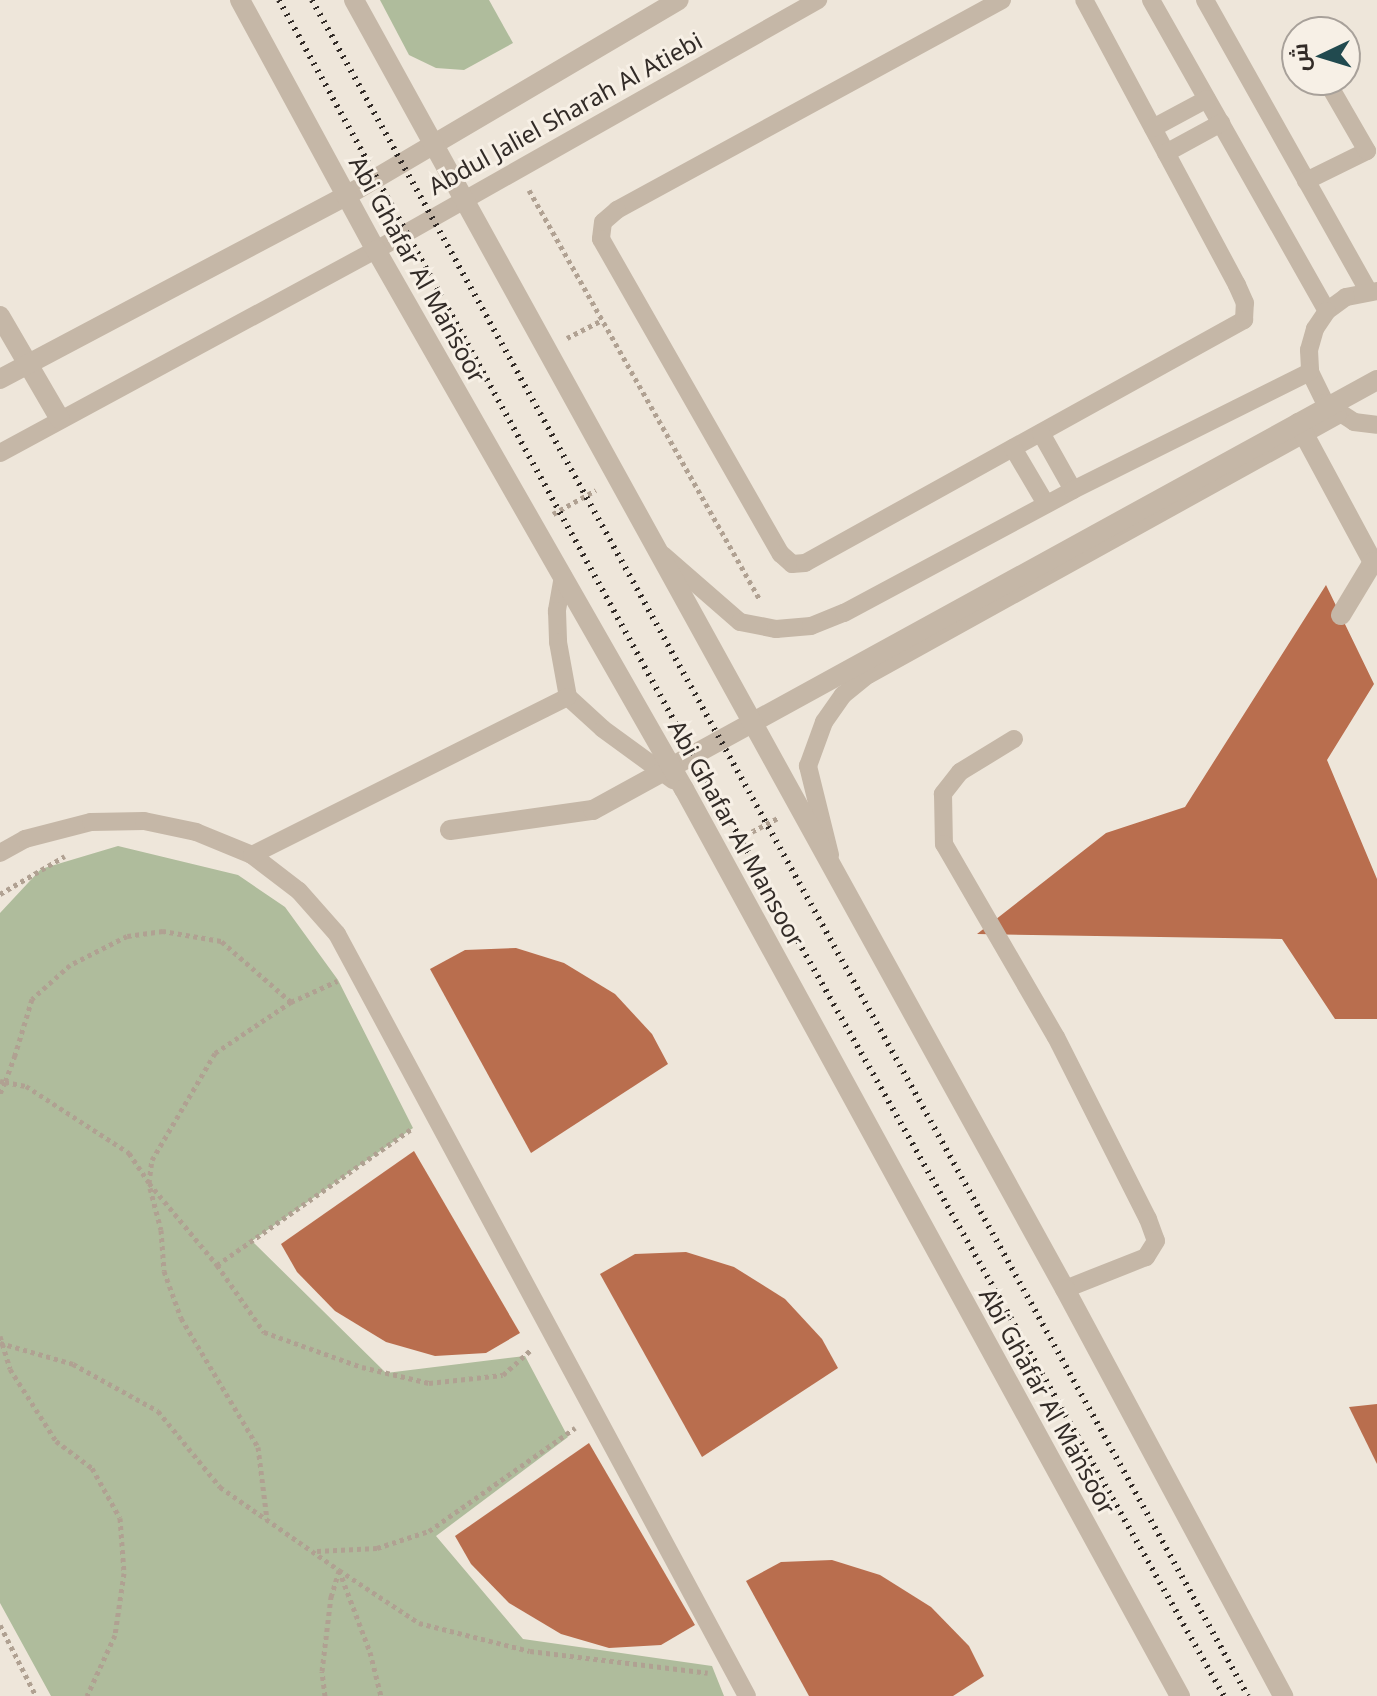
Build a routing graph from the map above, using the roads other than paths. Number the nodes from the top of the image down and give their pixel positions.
1 (240, 0) edge
2 (354, 0) edge
3 (679, 0) edge
4 (818, 0) edge
5 (1002, 0) edge
6 (1084, 0) edge
7 (1151, 0) edge
8 (1205, 0) edge
9 (1335, 96) edge
10 (1207, 99) junction
11 (1221, 123) junction
12 (1153, 128) junction
13 (432, 143) junction
14 (1166, 153) junction
15 (1306, 181) junction
16 (346, 196) junction
17 (462, 201) junction
18 (376, 250) junction
19 (1373, 290) edge
20 (1327, 311) junction
21 (0, 316) edge
22 (27, 364) junction
23 (1310, 372) junction
24 (0, 379) edge
25 (1377, 380) edge
26 (1338, 415) junction
27 (60, 419) junction
28 (1298, 423) junction
29 (1377, 425) edge
30 (1041, 433) junction
31 (1013, 448) junction
32 (0, 453) edge
33 (1073, 490) junction
34 (1046, 504) junction
35 (654, 547) junction
36 (563, 576) junction
37 (1341, 615) dead end
38 (568, 697) junction
39 (1014, 739) dead end
40 (684, 789) junction
41 (450, 830) dead end
42 (0, 853) edge
43 (252, 855) junction
44 (835, 873) junction
45 (1065, 1289) junction
46 (747, 1696) edge
47 (1180, 1696) edge
48 (1283, 1696) edge

1 - 16 street, Abi Ghafar Al Mansoor
2 - 13 street
3 - 13 street, Abdul Jaliel Sharah Al Atiebi
4 - 17 lane, Abdul Jaliel Sharah Al Atiebi
5 - 31 lane
6 - 12 lane
7 - 10 lane
8 - 15 lane
9 - 15 lane
10 - 11 lane
10 - 12 lane
11 - 14 lane
11 - 20 lane
12 - 14 lane
13 - 16 street, Abdul Jaliel Sharah Al Atiebi
13 - 17 street
14 - 30 lane
15 - 19 lane
16 - 18 street, Abi Ghafar Al Mansoor
16 - 22 street, Abdul Jaliel Sharah Al Atiebi
17 - 18 lane, Abdul Jaliel Sharah Al Atiebi
17 - 35 street
18 - 27 lane, Abdul Jaliel Sharah Al Atiebi
18 - 36 street, Abi Ghafar Al Mansoor
19 - 20 lane
20 - 23 lane
21 - 22 street
22 - 24 street, Abdul Jaliel Sharah Al Atiebi
22 - 27 street
23 - 26 lane
23 - 33 lane
25 - 28 street
26 - 29 lane
26 - 44 lane
27 - 32 lane, Abdul Jaliel Sharah Al Atiebi
28 - 37 street
28 - 41 street
30 - 31 lane
30 - 33 lane
31 - 34 lane
33 - 34 lane
34 - 35 lane
35 - 44 street
36 - 38 lane
36 - 40 street, Abi Ghafar Al Mansoor
38 - 40 lane
38 - 43 lane
39 - 45 lane
40 - 47 street, Abi Ghafar Al Mansoor
42 - 43 lane
43 - 46 lane
44 - 45 street
45 - 48 street

